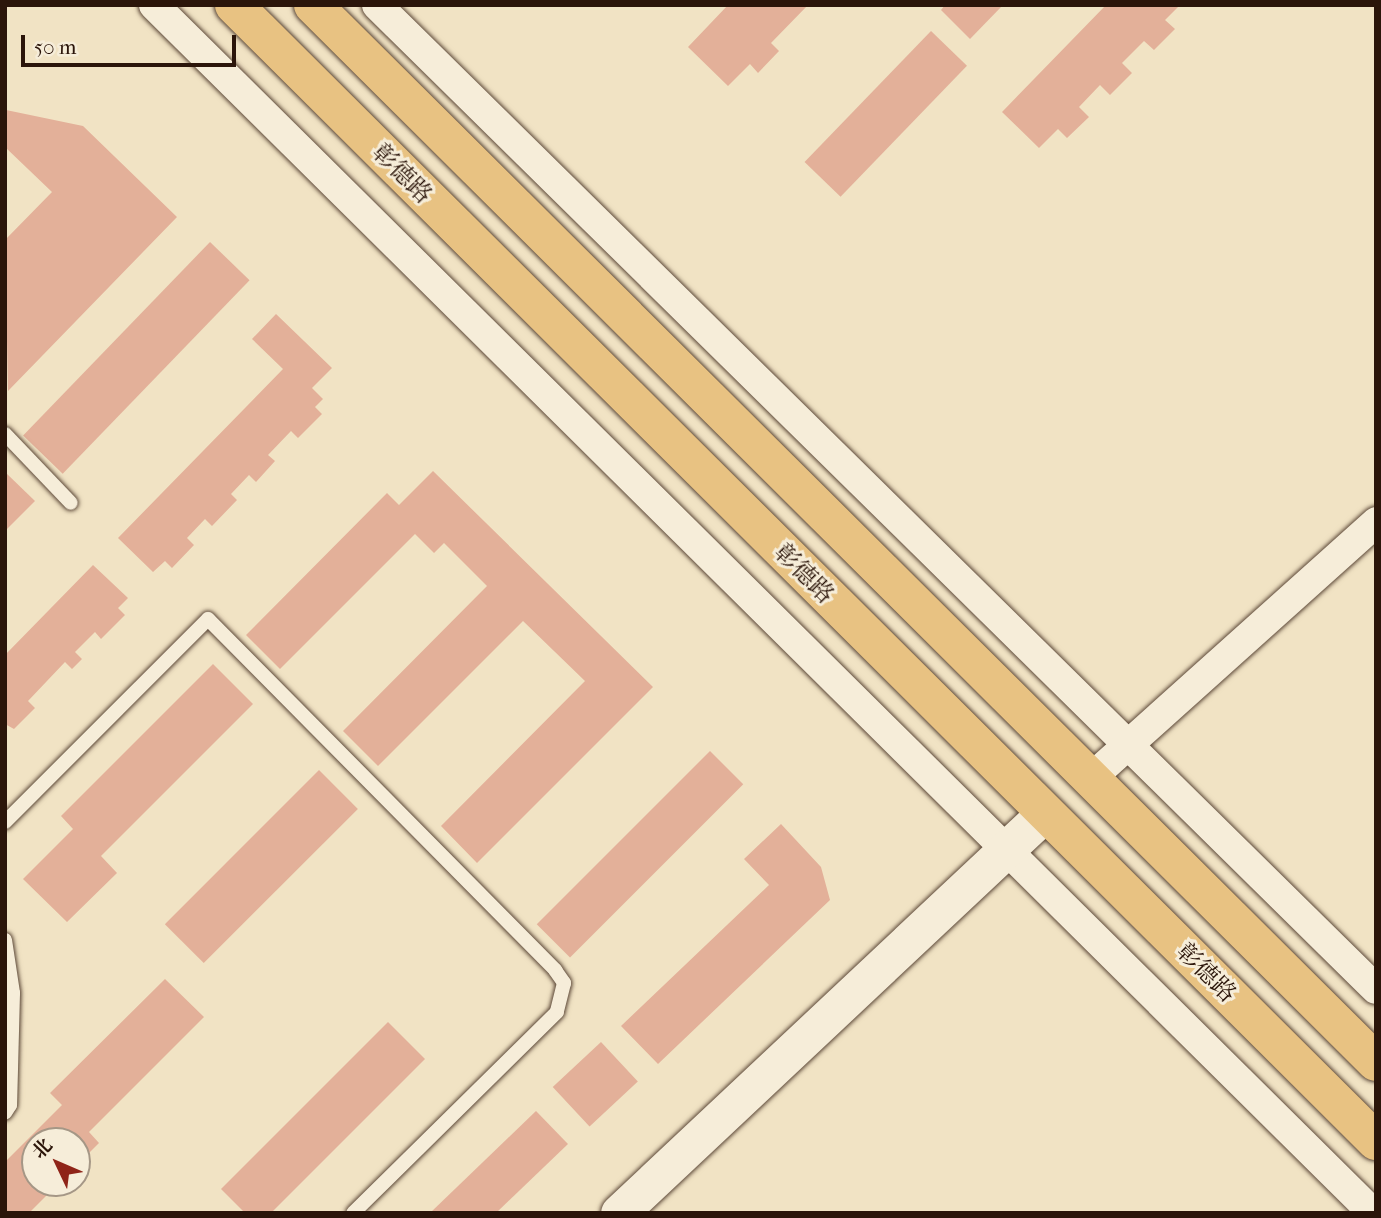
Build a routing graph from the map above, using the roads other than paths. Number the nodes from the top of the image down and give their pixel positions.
1 (154, 5) edge
2 (234, 5) edge
3 (313, 5) edge
4 (377, 5) edge
5 (5, 434) edge
6 (71, 503) dead end
7 (1376, 522) edge
8 (1128, 745) junction
9 (1090, 779) junction
10 (1045, 813) junction
11 (5, 822) edge
12 (1007, 848) junction
13 (5, 940) edge
14 (1376, 989) edge
15 (1376, 1062) edge
16 (5, 1113) edge
17 (1376, 1141) edge
18 (353, 1213) edge
19 (619, 1213) edge
20 (1373, 1213) edge

1 - 12 street
2 - 10 main road, 彰德路
3 - 9 main road
4 - 8 street
5 - 6 lane
7 - 8 street
8 - 9 street
8 - 14 street
9 - 15 main road
10 - 12 street
10 - 17 main road, 彰德路
11 - 18 lane
12 - 19 street
12 - 20 street
13 - 16 lane

